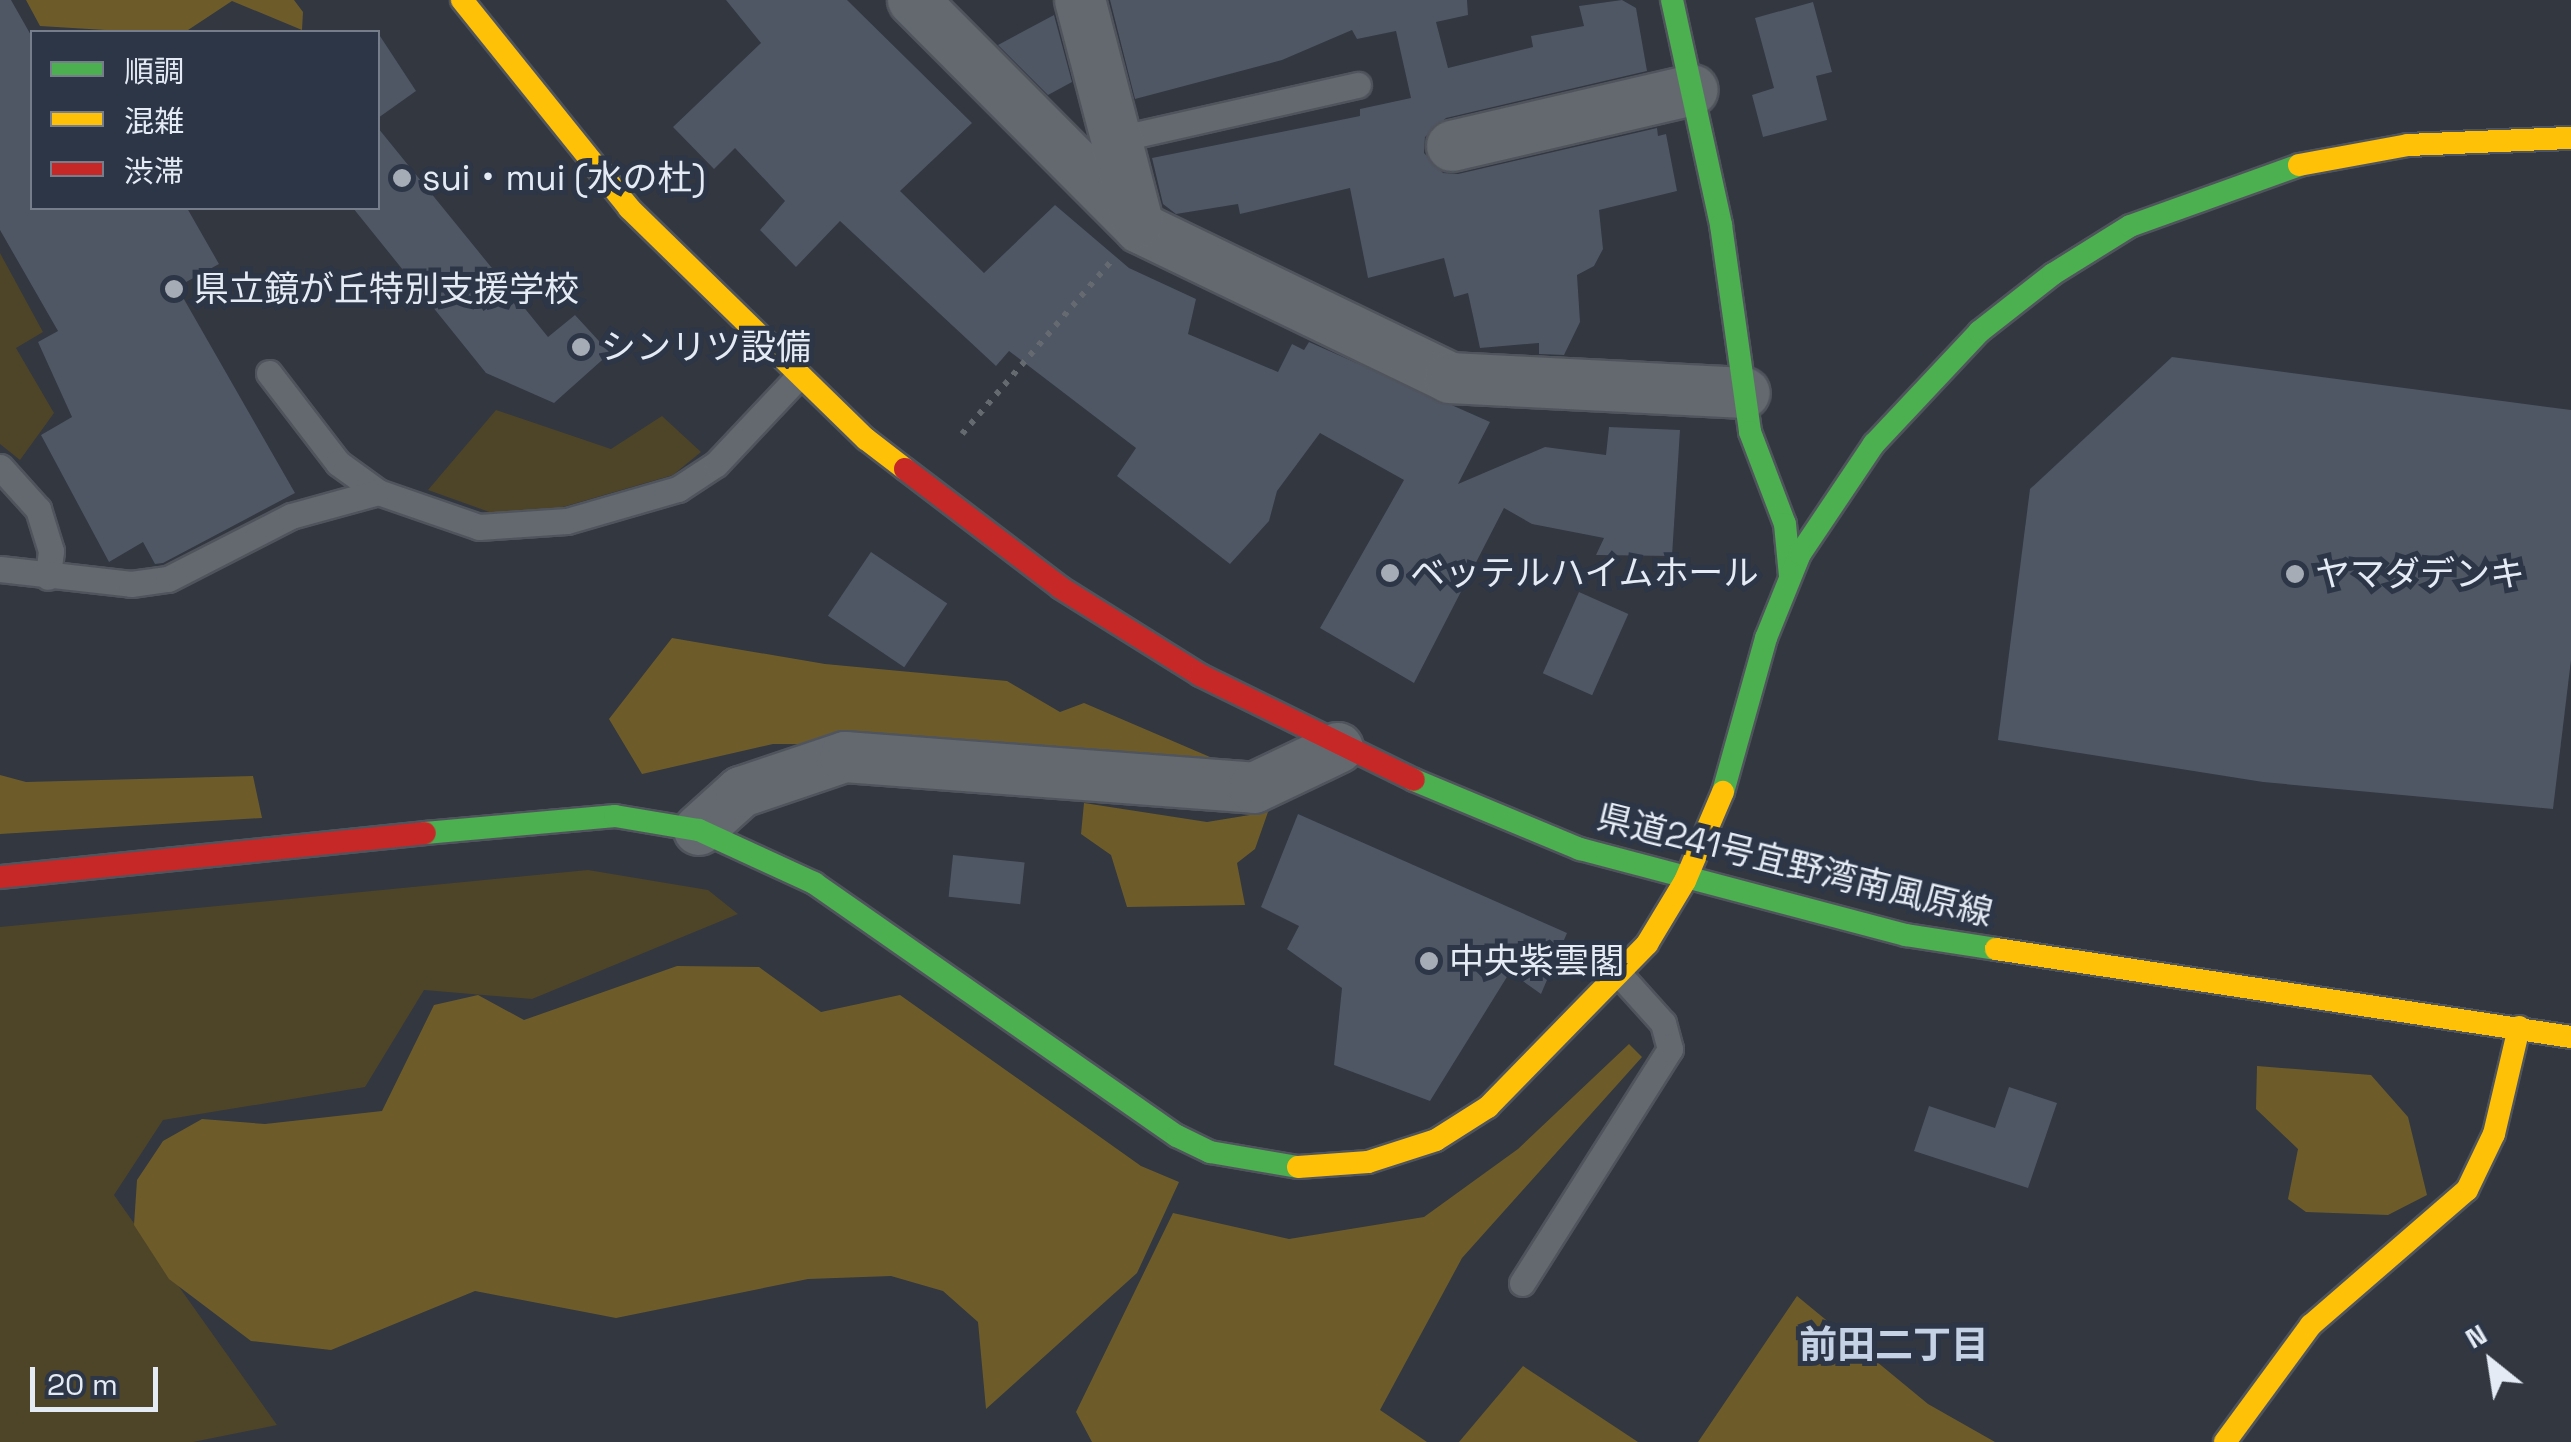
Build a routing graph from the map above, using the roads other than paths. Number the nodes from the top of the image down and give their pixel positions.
1 (462, 0) edge
2 (913, 0) edge
3 (1080, 0) edge
4 (1672, 0) edge
5 (1358, 85) dead end
6 (1693, 90) junction
7 (2571, 138) edge
8 (1114, 140) junction
9 (1452, 146) dead end
10 (1140, 228) junction
11 (270, 373) dead end
12 (797, 378) junction
13 (1745, 393) junction
14 (1874, 444) junction
15 (1790, 460) dead end
16 (1828, 466) dead end
17 (0, 467) edge
18 (378, 492) junction
19 (0, 569) edge
20 (1790, 576) junction
21 (48, 577) junction
22 (1338, 748) junction
23 (698, 830) junction
24 (0, 877) edge
25 (1685, 881) junction
26 (1618, 973) junction
27 (2518, 1027) junction
28 (2571, 1037) edge
29 (1522, 1283) dead end
30 (2224, 1442) edge

1 - 12 street, 県道241号宜野湾南風原線
2 - 10 street
3 - 8 street
4 - 6 street
5 - 8 lane
6 - 9 street
6 - 13 street
7 - 14 street
8 - 10 street
10 - 13 street
11 - 18 lane
12 - 18 lane
12 - 22 street, 県道241号宜野湾南風原線
13 - 15 street
13 - 20 street
14 - 16 street
14 - 20 street
17 - 21 lane
18 - 21 lane
19 - 21 lane
20 - 25 street
22 - 23 street
22 - 25 street, 県道241号宜野湾南風原線
23 - 24 street
23 - 26 street
25 - 26 street
25 - 27 street, 県道241号宜野湾南風原線
26 - 29 lane
27 - 28 street, 県道241号宜野湾南風原線
27 - 30 street

